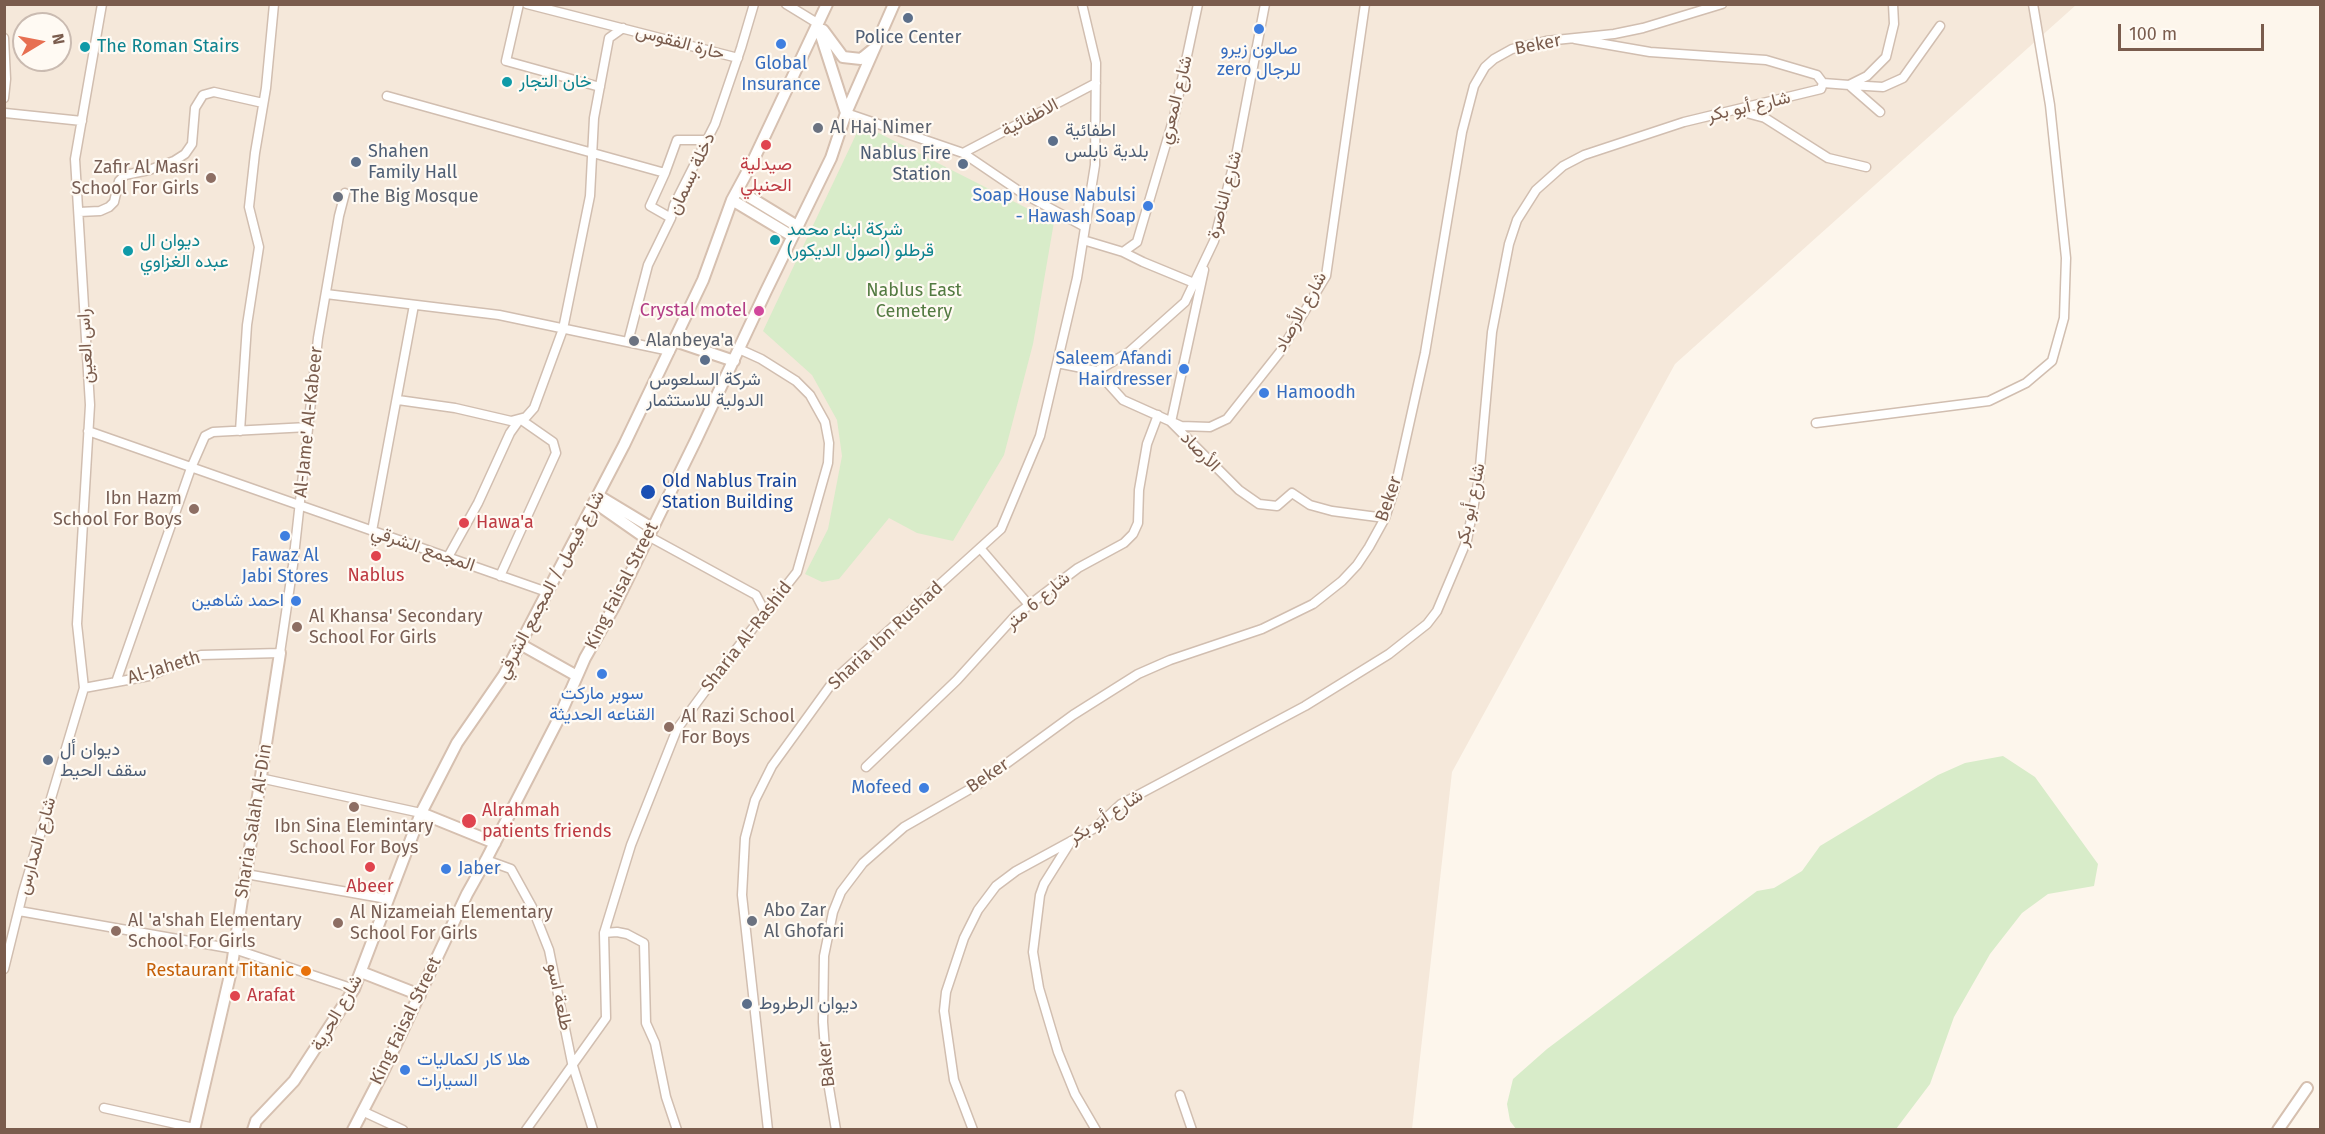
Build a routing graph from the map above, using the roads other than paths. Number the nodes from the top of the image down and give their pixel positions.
1 (102, 4) edge
2 (274, 4) edge
3 (519, 4) edge
4 (527, 4) edge
5 (754, 4) edge
6 (786, 4) edge
7 (827, 4) edge
8 (894, 4) edge
9 (1082, 4) edge
10 (1198, 4) edge
11 (1265, 4) edge
12 (1365, 4) edge
13 (1722, 4) edge
14 (1893, 4) edge
15 (2033, 4) edge
16 (817, 23) junction
17 (1940, 26) dead end
18 (623, 28) junction
19 (4, 38) edge
20 (1575, 39) junction
21 (875, 48) junction
22 (738, 58) junction
23 (1096, 83) junction
24 (1823, 83) junction
25 (1849, 85) junction
26 (600, 87) junction
27 (387, 96) dead end
28 (4, 98) edge
29 (263, 103) junction
30 (1735, 110) junction
31 (1880, 112) dead end
32 (5, 113) edge
33 (846, 113) junction
34 (82, 121) junction
35 (707, 141) junction
36 (591, 153) junction
37 (963, 153) junction
38 (1866, 167) dead end
39 (664, 173) junction
40 (738, 190) junction
41 (345, 193) dead end
42 (732, 200) junction
43 (79, 212) junction
44 (671, 218) junction
45 (1085, 227) junction
46 (795, 231) junction
47 (1083, 240) junction
48 (1123, 252) junction
49 (1208, 255) junction
50 (1194, 283) junction
51 (326, 294) junction
52 (414, 305) junction
53 (563, 329) junction
54 (628, 342) junction
55 (672, 346) junction
56 (739, 349) junction
57 (734, 361) junction
58 (1057, 363) junction
59 (1096, 371) junction
60 (398, 400) junction
61 (1158, 415) junction
62 (520, 419) junction
63 (1171, 422) junction
64 (1816, 423) dead end
65 (308, 428) junction
66 (240, 430) junction
67 (88, 431) junction
68 (191, 468) junction
69 (596, 499) junction
70 (300, 506) junction
71 (1385, 518) junction
72 (372, 531) junction
73 (649, 534) junction
74 (980, 548) junction
75 (448, 557) junction
76 (500, 576) junction
77 (547, 592) junction
78 (1029, 606) junction
79 (766, 614) junction
80 (520, 644) junction
81 (280, 653) junction
82 (577, 676) junction
83 (116, 682) junction
84 (84, 688) junction
85 (866, 768) dead end
86 (260, 778) junction
87 (421, 813) junction
88 (1071, 840) junction
89 (495, 843) junction
90 (486, 860) junction
91 (246, 874) junction
92 (387, 899) junction
93 (19, 911) junction
94 (604, 933) junction
95 (234, 949) junction
96 (4, 969) edge
97 (361, 972) junction
98 (354, 989) junction
99 (420, 995) junction
100 (572, 1063) junction
101 (2307, 1088) dead end
102 (1180, 1095) dead end
103 (104, 1108) dead end
104 (362, 1111) junction
105 (194, 1129) edge
106 (253, 1130) edge
107 (353, 1130) edge
108 (403, 1130) edge
109 (526, 1130) edge
110 (593, 1130) edge
111 (678, 1130) edge
112 (768, 1130) edge
113 (836, 1130) edge
114 (973, 1130) edge
115 (1096, 1130) edge
116 (1192, 1130) edge
117 (2278, 1130) edge

1 - 34 street, راس العين
2 - 29 street
3 - 26 street
4 - 18 street, حارة الفقوس
5 - 22 street, دخلة بسمان
6 - 16 street
7 - 16 main road, شارع فيصل / المجمع الشرقي
8 - 21 main road, King Faisal Street
9 - 23 street, Sharia Ibn Rushad
10 - 48 street, شارع المعري
11 - 49 street, شارع الناصرة
12 - 63 street, شارع الأرصاد
13 - 20 street, Beker
14 - 25 street
15 - 64 street
16 - 21 main road
16 - 33 main road
16 - 40 main road, شارع فيصل / المجمع الشرقي
17 - 25 street
18 - 22 street, حارة الفقوس
18 - 26 street
19 - 28 street
20 - 24 street, شارع أبو بكر
20 - 71 street, Beker
21 - 33 main road, King Faisal Street
22 - 35 street, دخلة بسمان
23 - 37 street, الاطفائية
23 - 45 street, Sharia Ibn Rushad
24 - 25 street
24 - 30 street, شارع أبو بكر
25 - 31 street
26 - 36 street
27 - 36 street
29 - 43 street
29 - 66 street
30 - 38 street
30 - 88 street, شارع أبو بكر
32 - 34 street
33 - 37 street
33 - 46 main road, King Faisal Street
34 - 43 street, راس العين
35 - 39 street
35 - 44 street, دخلة بسمان
36 - 39 street
36 - 53 street
37 - 45 street
39 - 44 street
40 - 42 main road, شارع فيصل / المجمع الشرقي
40 - 46 main road
41 - 51 street, Al-Jame' Al-Kabeer
42 - 46 main road
42 - 55 main road, شارع فيصل / المجمع الشرقي
43 - 67 street, راس العين
44 - 54 street, دخلة بسمان
45 - 47 street, Sharia Ibn Rushad
46 - 56 main road, King Faisal Street
47 - 48 street
47 - 58 street, Sharia Ibn Rushad
48 - 50 street
49 - 50 street, شارع الناصرة
49 - 63 street, الأرصاد
50 - 59 street, شارع الناصرة
51 - 52 street
51 - 65 street, Al-Jame' Al-Kabeer
52 - 53 street
52 - 60 street
53 - 54 street
53 - 62 street
54 - 55 street
55 - 57 main road
55 - 69 main road, شارع فيصل / المجمع الشرقي
56 - 57 main road, King Faisal Street
56 - 79 street, Sharia Al-Rashid
57 - 73 main road, King Faisal Street
58 - 59 street
58 - 74 street, Sharia Ibn Rushad
59 - 61 street, شارع الأرصاد
60 - 62 street
60 - 72 street
61 - 63 street, شارع الأرصاد
61 - 78 street, شارع 6 متر
62 - 75 street
62 - 76 street
63 - 71 street, الأرصاد
65 - 66 street
65 - 70 street, Al-Jame' Al-Kabeer
66 - 68 street
67 - 68 street, المجمع الشرقي
67 - 84 street, راس العين
68 - 70 street, المجمع الشرقي
68 - 83 street
69 - 73 main road
69 - 77 main road, شارع فيصل / المجمع الشرقي
70 - 72 street, المجمع الشرقي
70 - 81 street, Al-Jame' Al-Kabeer
71 - 113 street, Beker
72 - 75 street, المجمع الشرقي
73 - 79 street
73 - 82 main road, King Faisal Street
74 - 78 street
74 - 112 street, Sharia Ibn Rushad
75 - 76 street, المجمع الشرقي
76 - 77 street, المجمع الشرقي
77 - 80 main road, شارع فيصل / المجمع الشرقي
78 - 85 street, شارع 6 متر
79 - 94 street, Sharia Al-Rashid
80 - 82 main road
80 - 87 main road, شارع فيصل / المجمع الشرقي
81 - 83 street, Al-Jaheth
81 - 86 main road, Sharia Salah Al-Din
82 - 89 main road, King Faisal Street
83 - 84 street, Al-Jaheth
84 - 93 street, شارع المدارس
86 - 87 street
86 - 91 main road, Sharia Salah Al-Din
87 - 89 main road
87 - 92 main road, شارع الحرية
88 - 114 street, شارع أبو بكر
88 - 115 street
89 - 90 main road, King Faisal Street
90 - 99 main road, King Faisal Street
90 - 100 street, طلعة اسو
91 - 92 street
91 - 95 main road, Sharia Salah Al-Din
92 - 97 main road, شارع الحرية
93 - 95 street
93 - 96 street, شارع المدارس
94 - 100 street, Sharia Al-Rashid
94 - 111 street
95 - 98 street
95 - 105 main road, Sharia Salah Al-Din
97 - 98 main road, شارع الحرية
97 - 99 main road
98 - 106 main road, شارع الحرية
99 - 104 main road, King Faisal Street
100 - 109 street, Sharia Al-Rashid
100 - 110 street, طلعة اسو
101 - 117 main road
102 - 116 street
103 - 105 street
104 - 107 main road, King Faisal Street
104 - 108 street

